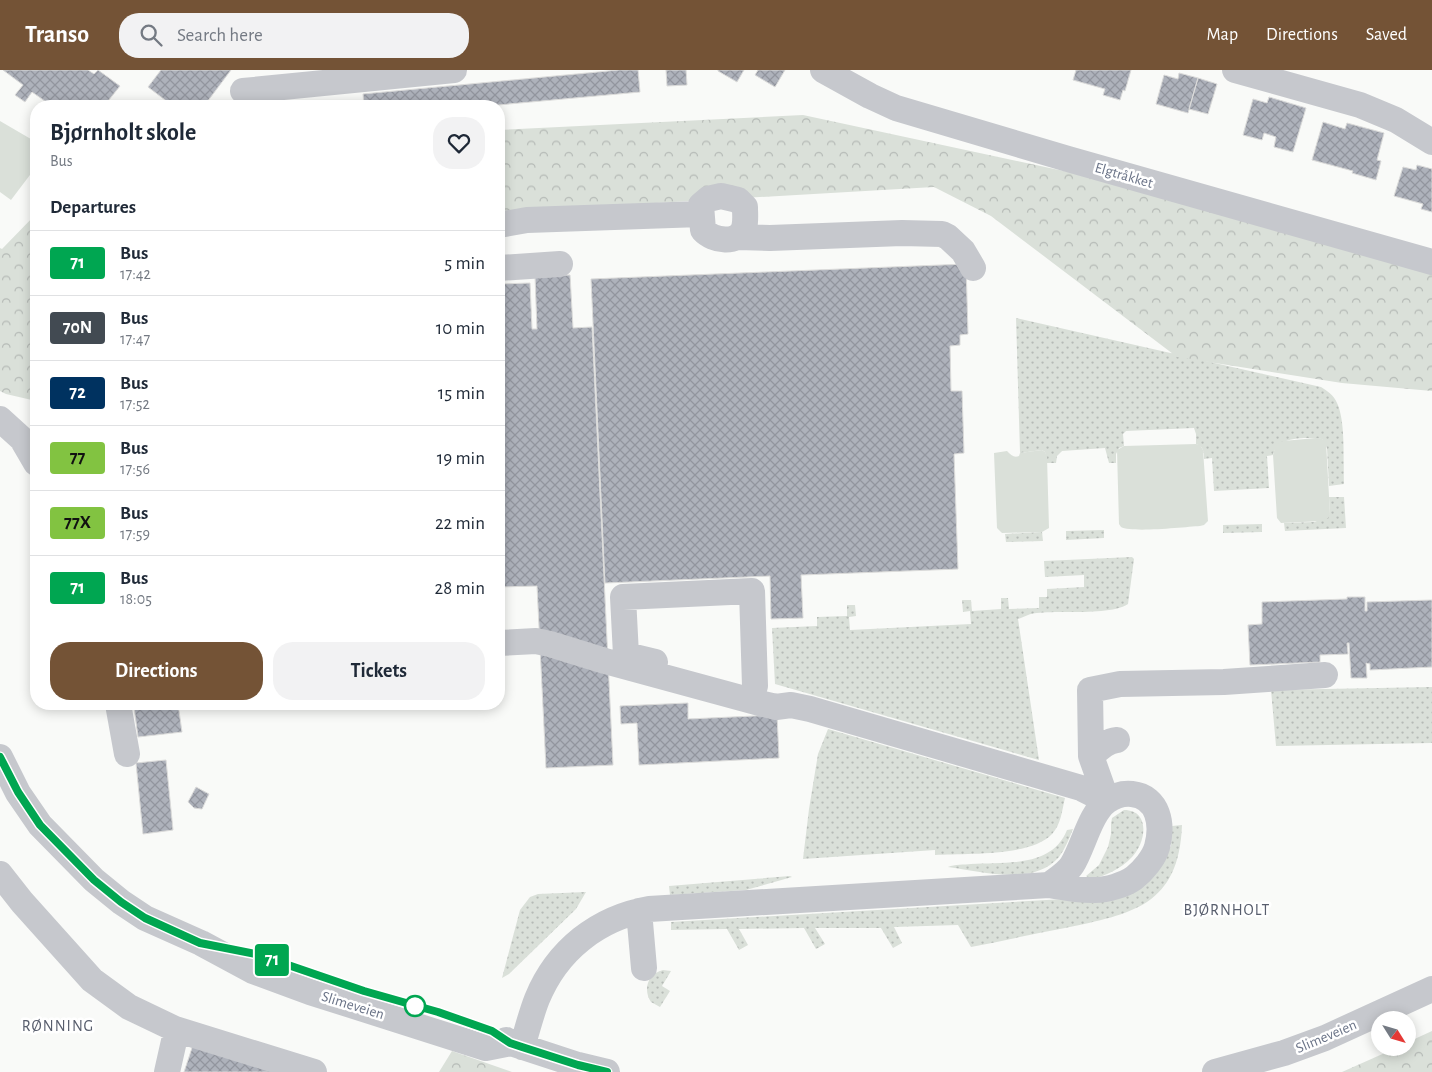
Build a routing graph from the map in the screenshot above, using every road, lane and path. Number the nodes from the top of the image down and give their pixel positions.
1 (454, 70) edge
2 (823, 70) edge
3 (1235, 70) edge
4 (243, 90) dead end
5 (1432, 142) edge
6 (701, 214) junction
7 (505, 224) edge
8 (738, 236) junction
9 (1432, 262) edge
10 (560, 264) dead end
11 (505, 268) edge
12 (973, 268) dead end
13 (0, 419) edge
14 (30, 453) edge
15 (505, 643) edge
16 (1325, 675) dead end
17 (759, 695) junction
18 (119, 710) edge
19 (1117, 740) dead end
20 (127, 754) dead end
21 (1091, 756) junction
22 (0, 757) edge
23 (9, 799) edge
24 (1107, 801) junction
25 (0, 874) edge
26 (1049, 885) junction
27 (639, 911) junction
28 (644, 968) dead end
29 (1432, 989) edge
30 (175, 1029) junction
31 (516, 1045) junction
32 (167, 1072) edge
33 (314, 1072) edge
34 (607, 1072) edge
35 (1215, 1072) edge

1 - 4 street
2 - 9 street, Elgtråkket
3 - 5 street
6 - 7 street
6 - 8 street
6 - 8 street
8 - 12 street
10 - 11 street
13 - 14 street
15 - 17 street
16 - 21 street
17 - 17 street
17 - 24 street
18 - 20 street
19 - 21 street
21 - 24 street
22 - 23 street, Slimeveien
23 - 31 street, Slimeveien
24 - 26 street
24 - 26 street
25 - 30 street
26 - 27 street
27 - 28 street
27 - 31 street
29 - 35 street, Slimeveien
30 - 32 street
30 - 33 street
31 - 34 street, Slimeveien

